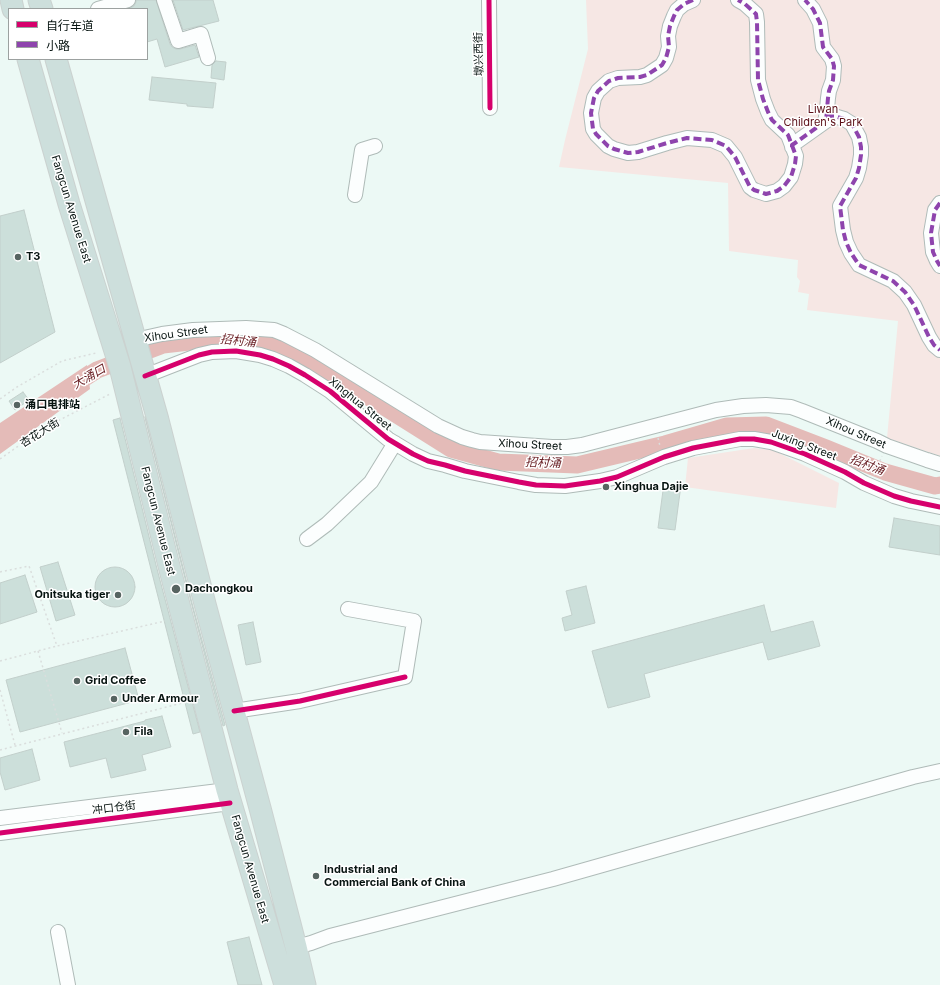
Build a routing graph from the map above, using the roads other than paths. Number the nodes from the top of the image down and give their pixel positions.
1 (128, 0) edge
2 (164, 0) edge
3 (489, 0) edge
4 (693, 0) edge
5 (738, 0) edge
6 (805, 0) edge
7 (101, 8) edge
8 (208, 58) dead end
9 (28, 60) edge
10 (56, 60) edge
11 (490, 108) dead end
12 (826, 116) junction
13 (374, 146) dead end
14 (792, 147) junction
15 (355, 195) dead end
16 (940, 203) edge
17 (940, 266) edge
18 (940, 350) edge
19 (139, 356) junction
20 (395, 443) junction
21 (940, 464) edge
22 (565, 486) joint
23 (940, 506) edge
24 (307, 539) dead end
25 (348, 609) dead end
26 (234, 712) junction
27 (940, 771) edge
28 (229, 796) junction
29 (0, 818) edge
30 (0, 833) edge
31 (58, 932) dead end
32 (296, 947) junction
33 (68, 985) edge
34 (285, 985) edge
35 (305, 985) edge

1 - 7 street
2 - 8 street
3 - 11 street, 墩兴西街
4 - 14 street
5 - 14 street
6 - 12 street
9 - 28 highway, Fangcun Avenue East
10 - 19 highway
12 - 14 street
12 - 18 street
13 - 15 street
16 - 17 street
19 - 20 street, Xinghua Street
19 - 21 street, Xihou Street
19 - 26 highway
20 - 22 street, Xinghua Street
20 - 24 street
22 - 23 street, Juxing Street
25 - 26 street
26 - 32 highway
27 - 32 street
28 - 29 street, 冲口仓街
28 - 30 street, 冲口仓街
28 - 34 highway, Fangcun Avenue East
31 - 33 street
32 - 35 highway

